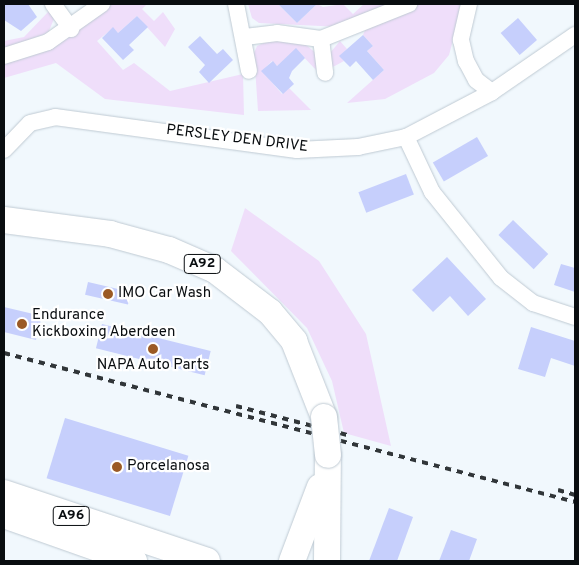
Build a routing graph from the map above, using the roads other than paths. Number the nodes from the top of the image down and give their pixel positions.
1 (54, 4) edge
2 (102, 4) edge
3 (236, 4) edge
4 (409, 4) edge
5 (469, 4) edge
6 (71, 29) junction
7 (575, 35) edge
8 (245, 37) junction
9 (321, 39) junction
10 (4, 56) edge
11 (249, 71) dead end
12 (325, 73) dead end
13 (492, 92) junction
14 (406, 137) junction
15 (4, 150) edge
16 (4, 220) edge
17 (575, 317) edge
18 (327, 465) junction
19 (4, 493) edge
20 (4, 515) edge
21 (136, 550) edge
22 (207, 561) edge
23 (292, 561) edge
24 (327, 561) edge

1 - 6 street
2 - 6 street
3 - 8 street
4 - 9 street
5 - 13 street
6 - 10 street
7 - 13 street, PERSLEY DEN DRIVE
8 - 9 street
8 - 11 street
9 - 12 street
13 - 14 street, PERSLEY DEN DRIVE
14 - 15 street, PERSLEY DEN DRIVE
14 - 17 street
16 - 18 main road, A92, bridge
18 - 23 main road, A92
18 - 24 main road, A92
19 - 21 main road, A96
20 - 21 main road, A96
21 - 22 main road, A96

